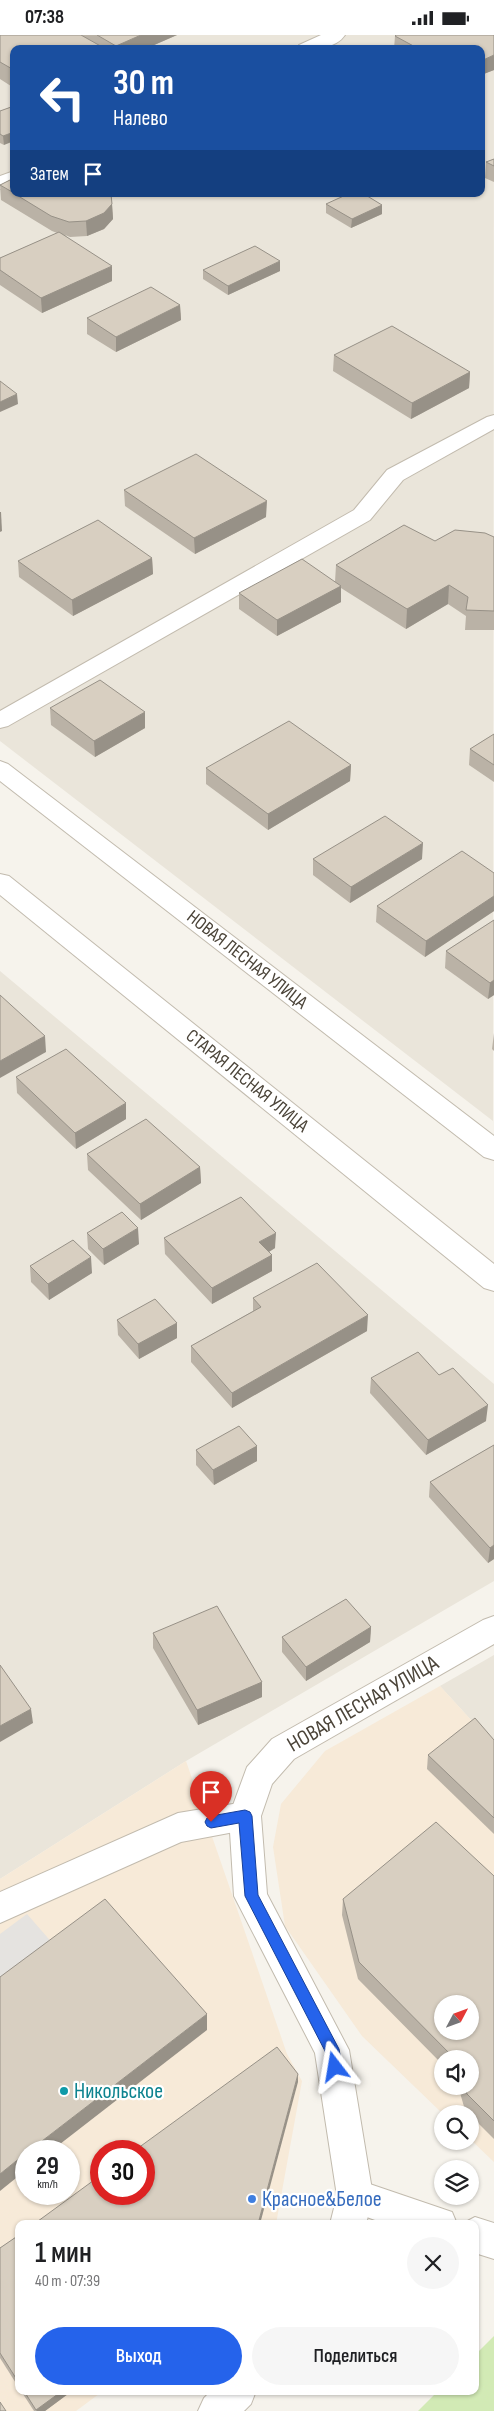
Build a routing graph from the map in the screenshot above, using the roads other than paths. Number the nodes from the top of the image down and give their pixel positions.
1 (336, 35) edge
2 (314, 45) edge
3 (494, 421) edge
4 (0, 721) edge
5 (0, 769) edge
6 (0, 882) edge
7 (494, 1150) edge
8 (494, 1280) edge
9 (494, 1629) edge
10 (245, 1816) junction
11 (0, 1908) edge
12 (352, 2210) edge
13 (415, 2220) edge
14 (479, 2236) edge
15 (494, 2241) edge
16 (234, 2395) edge
17 (217, 2411) edge

1 - 2 street
3 - 4 street
5 - 7 street, НОВАЯ ЛЕСНАЯ УЛИЦА
6 - 8 street, СТАРАЯ ЛЕСНАЯ УЛИЦА
9 - 10 street, НОВАЯ ЛЕСНАЯ УЛИЦА
10 - 11 street
10 - 12 street, НОВАЯ ЛЕСНАЯ УЛИЦА
12 - 13 street
14 - 15 street
16 - 17 street

